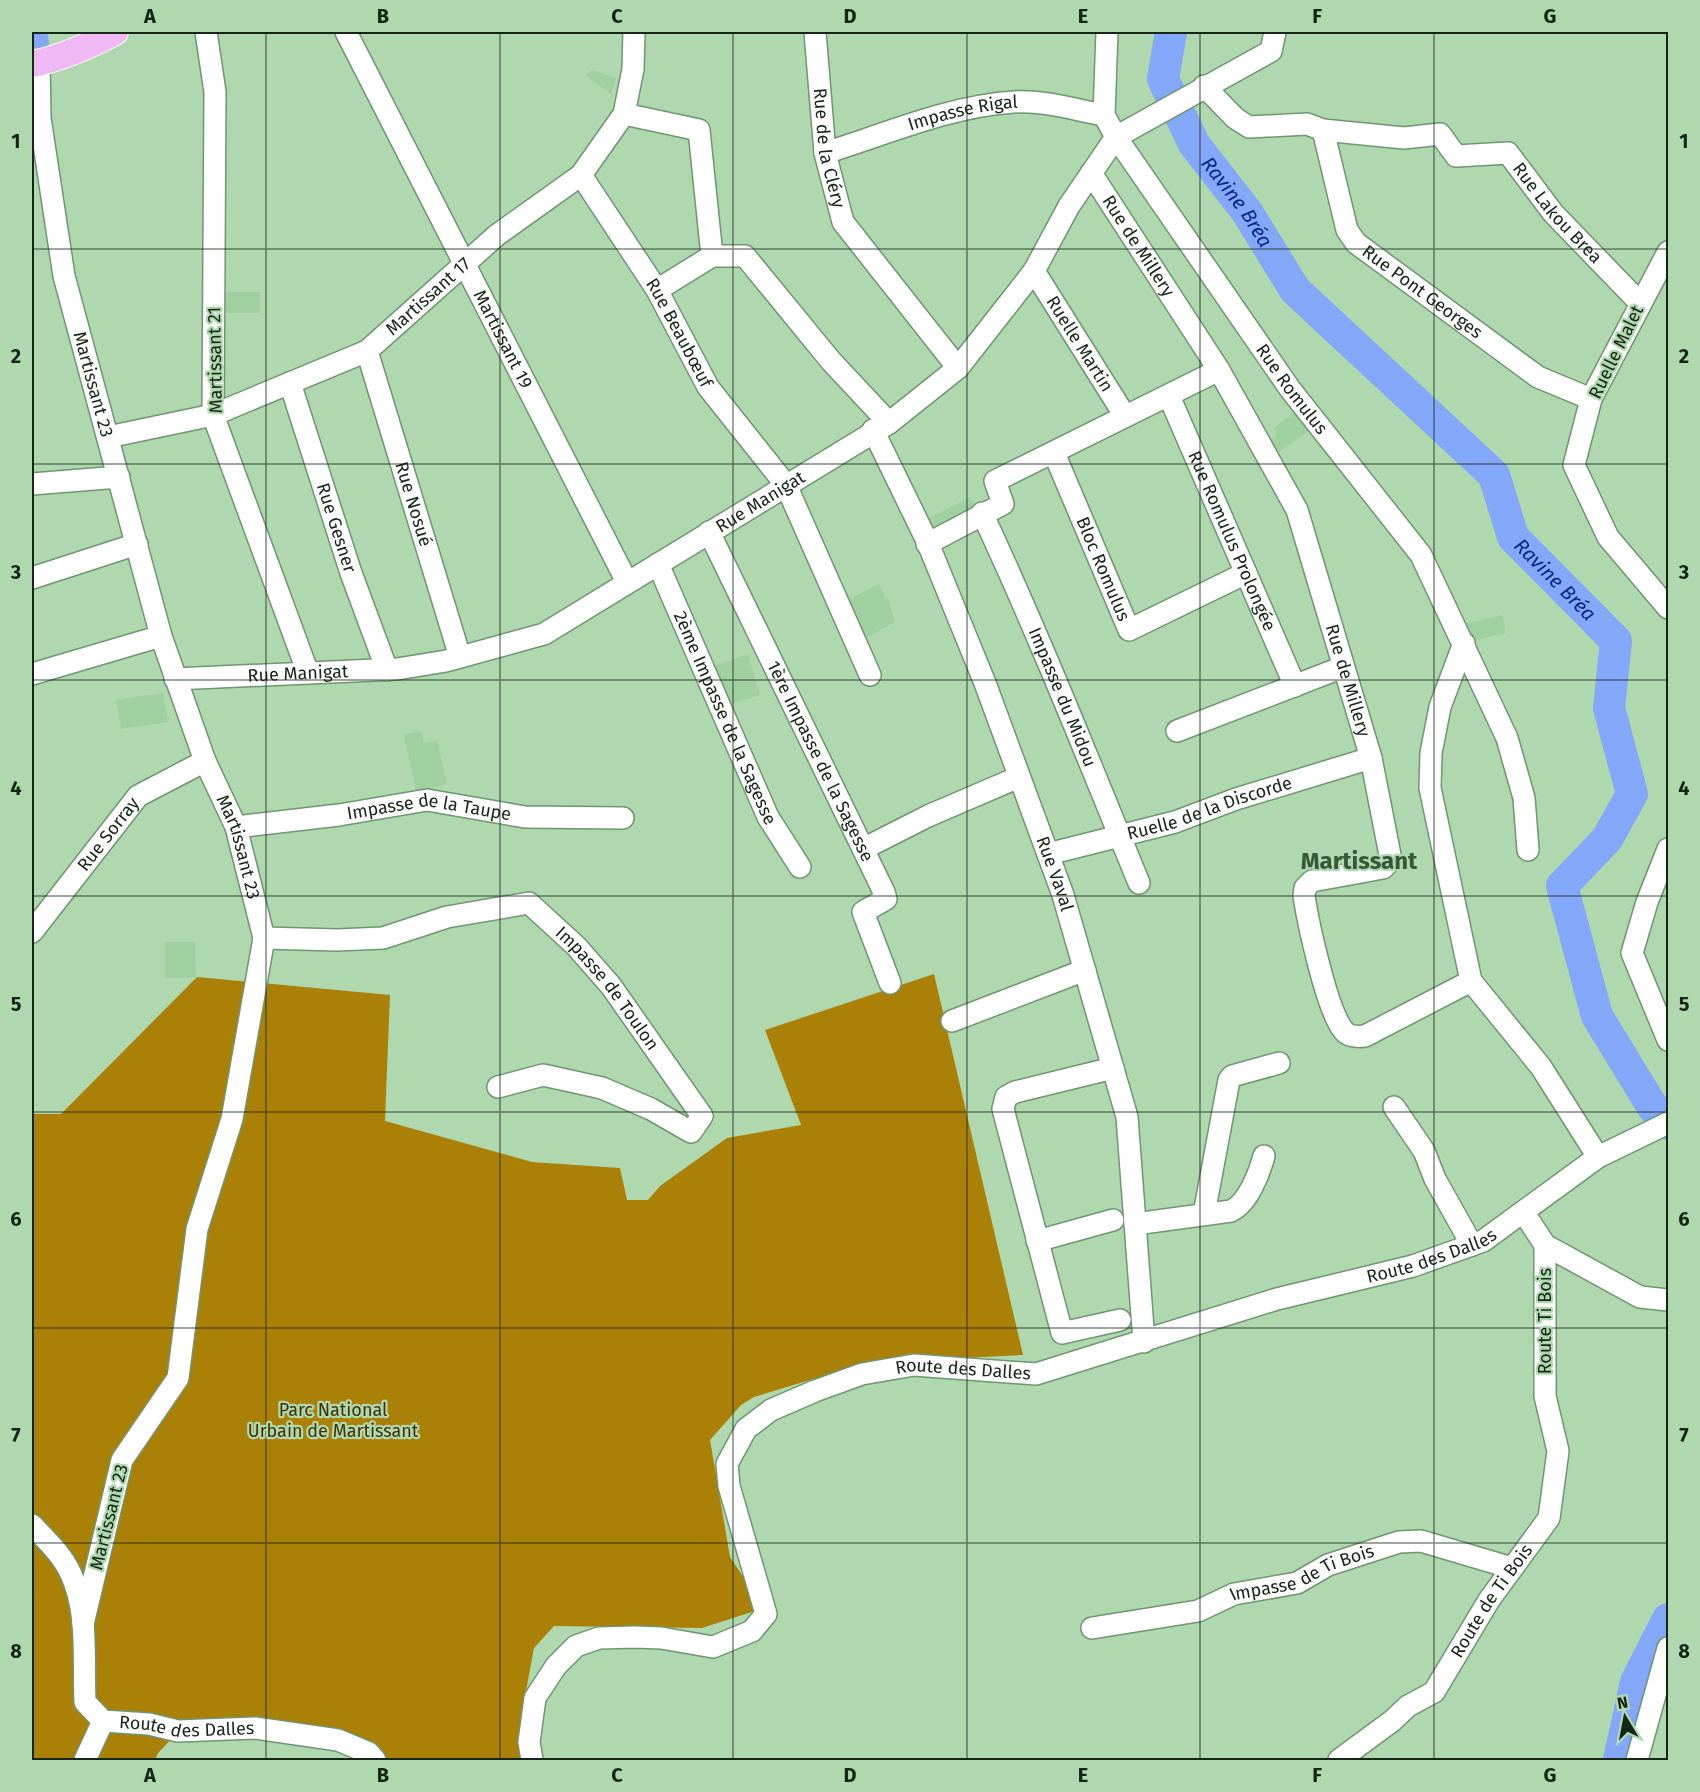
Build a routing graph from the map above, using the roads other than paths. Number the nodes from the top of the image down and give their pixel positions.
1 (115, 32) edge
2 (206, 32) edge
3 (346, 32) edge
4 (634, 32) edge
5 (815, 32) edge
6 (1107, 32) edge
7 (1275, 32) edge
8 (35, 63) edge
9 (1204, 86) junction
10 (624, 114) junction
11 (1104, 115) junction
12 (1323, 130) junction
13 (1116, 137) junction
14 (825, 153) junction
15 (1091, 173) junction
16 (581, 175) junction
17 (1668, 252) edge
18 (712, 256) junction
19 (466, 264) junction
20 (1034, 271) junction
21 (657, 290) junction
22 (1640, 303) junction
23 (368, 351) junction
24 (958, 368) junction
25 (1219, 370) junction
26 (290, 383) junction
27 (1169, 396) junction
28 (1591, 399) junction
29 (213, 415) junction
30 (1125, 416) junction
31 (881, 426) junction
32 (108, 437) junction
33 (1054, 453) junction
34 (119, 477) junction
35 (32, 484) edge
36 (786, 484) junction
37 (982, 513) junction
38 (709, 532) junction
39 (137, 544) junction
40 (927, 544) junction
41 (658, 564) junction
42 (1246, 573) junction
43 (32, 578) edge
44 (627, 582) junction
45 (1668, 608) edge
46 (161, 636) junction
47 (1464, 643) junction
48 (460, 657) junction
49 (1343, 667) junction
50 (387, 670) junction
51 (308, 673) junction
52 (32, 674) edge
53 (870, 675) dead end
54 (176, 679) junction
55 (1295, 686) junction
56 (1177, 732) dead end
57 (1371, 758) junction
58 (206, 760) junction
59 (1019, 777) junction
60 (623, 818) dead end
61 (236, 827) junction
62 (1119, 835) junction
63 (863, 849) junction
64 (1668, 849) edge
65 (1528, 850) dead end
66 (1048, 854) junction
67 (800, 867) dead end
68 (1139, 883) dead end
69 (32, 932) edge
70 (264, 938) junction
71 (1085, 970) junction
72 (1471, 981) junction
73 (890, 983) dead end
74 (952, 1021) dead end
75 (1668, 1041) edge
76 (1279, 1063) dead end
77 (1113, 1068) junction
78 (498, 1087) dead end
79 (1394, 1107) dead end
80 (1666, 1125) edge
81 (1264, 1156) dead end
82 (1598, 1156) junction
83 (1524, 1213) junction
84 (1204, 1214) junction
85 (1113, 1220) dead end
86 (1135, 1224) junction
87 (1037, 1241) junction
88 (1472, 1245) junction
89 (1545, 1245) junction
90 (1668, 1300) edge
91 (1120, 1320) dead end
92 (1144, 1342) junction
93 (1545, 1396) joint
94 (32, 1525) edge
95 (1512, 1568) junction
96 (83, 1624) junction
97 (1092, 1628) dead end
98 (1668, 1648) edge
99 (103, 1721) junction
100 (86, 1761) edge
101 (375, 1761) edge
102 (532, 1761) edge
103 (1339, 1761) edge
104 (1637, 1761) edge

1 - 8 main road
2 - 29 street, Martissant 21
3 - 19 street, Martissant 19
4 - 10 street, Martissant 17
5 - 14 street, Rue de la Cléry
6 - 11 street
7 - 9 street
8 - 32 street, Martissant 23
9 - 12 street, Rue Lakou Brea
9 - 13 street
10 - 16 street, Martissant 17
10 - 18 street
11 - 13 street
11 - 14 street, Impasse Rigal
12 - 22 street, Rue Lakou Brea
12 - 28 street, Rue Pont Georges
13 - 15 street, Rue Manigat
13 - 47 street, Rue Romulus
14 - 24 street, Rue de la Cléry
15 - 20 street, Rue Manigat
15 - 25 street, Rue de Millery
16 - 19 street, Martissant 17
16 - 21 street, Rue Beaubœuf
17 - 22 street, Ruelle Malet
18 - 21 street
18 - 31 street, Rue Vaval
19 - 23 street, Martissant 17
19 - 44 street, Martissant 19
20 - 24 street, Rue Manigat
20 - 30 street, Ruelle Martin
21 - 36 street, Rue Beaubœuf
22 - 28 street, Ruelle Malet
23 - 26 street, Martissant 17
23 - 48 street, Rue Nosué
24 - 31 street, Rue Manigat
25 - 27 street
25 - 49 street, Rue de Millery
26 - 29 street, Martissant 17
26 - 50 street, Rue Gesner
27 - 30 street
27 - 42 street, Rue Romulus Prolongée
28 - 45 street, Ruelle Malet
29 - 32 street, Martissant 17
29 - 51 street, Martissant 21
30 - 33 street
31 - 36 street, Rue Manigat
31 - 40 street, Rue Vaval
32 - 34 street, Martissant 23
33 - 37 street
33 - 42 street, Bloc Romulus
34 - 35 street
34 - 39 street, Martissant 23
36 - 38 street, Rue Manigat
36 - 53 street, Rue Beaubœuf
37 - 40 street
37 - 62 street, Impasse du Midou
38 - 41 street, Rue Manigat
38 - 63 street, 1ère Impasse de la Sagesse
39 - 43 street
39 - 46 street, Martissant 23
40 - 59 street, Rue Vaval
41 - 44 street, Rue Manigat
41 - 67 street, 2ème Impasse de la Sagesse
42 - 55 street, Rue Romulus Prolongée
44 - 48 street, Rue Manigat
46 - 52 street
46 - 54 street, Martissant 23
47 - 65 street, Rue Romulus
47 - 72 street
48 - 50 street, Rue Manigat
49 - 55 street
49 - 57 street, Rue de Millery
50 - 51 street, Rue Manigat
51 - 54 street, Rue Manigat
54 - 58 street, Martissant 23
55 - 56 street
57 - 62 street, Ruelle de la Discorde
57 - 72 street, Rue de Millery
58 - 61 street, Martissant 23
58 - 69 street, Rue Sorray
59 - 63 street
59 - 66 street, Rue Vaval
60 - 61 street, Impasse de la Taupe
61 - 70 street, Martissant 23
62 - 66 street, Ruelle de la Discorde
62 - 68 street, Impasse du Midou
63 - 73 street, 1ère Impasse de la Sagesse
64 - 75 street
66 - 71 street, Rue Vaval
70 - 78 street, Impasse de Toulon
70 - 96 street, Martissant 23
71 - 74 street
71 - 77 street, Rue Vaval
72 - 82 street
76 - 84 street
77 - 86 street, Rue Vaval
77 - 87 street
79 - 88 street
80 - 82 street, Route des Dalles
81 - 84 street
82 - 83 street, Route des Dalles
83 - 88 street, Route des Dalles
83 - 89 street
84 - 86 street
85 - 87 street
86 - 92 street, Rue Vaval
87 - 91 street
88 - 92 street, Route des Dalles
89 - 90 street
89 - 93 street, Route Ti Bois
92 - 102 street, Route des Dalles
93 - 95 street, Route de Ti Bois
94 - 96 street, Route des Dalles
95 - 97 street, Impasse de Ti Bois
95 - 103 street, Route de Ti Bois
96 - 99 street, Route des Dalles
98 - 104 street
99 - 100 street
99 - 101 street, Route des Dalles

